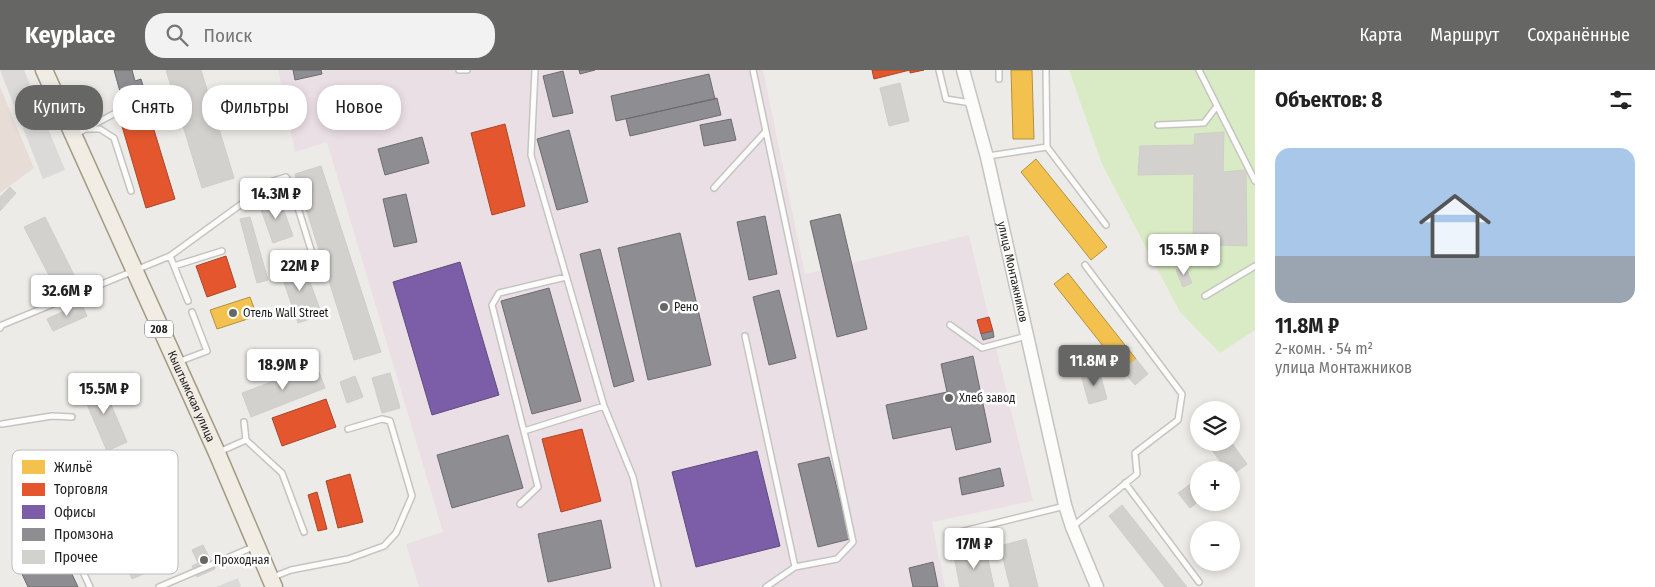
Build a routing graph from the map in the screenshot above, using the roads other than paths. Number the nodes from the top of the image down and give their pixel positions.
1 (44, 70) edge
2 (459, 70) edge
3 (467, 70) edge
4 (534, 70) edge
5 (753, 70) edge
6 (940, 70) edge
7 (963, 70) edge
8 (999, 70) edge
9 (1046, 70) edge
10 (1199, 70) edge
11 (999, 79) dead end
12 (971, 103) junction
13 (1217, 106) junction
14 (113, 114) edge
15 (1158, 125) dead end
16 (766, 131) junction
17 (79, 132) junction
18 (1047, 147) junction
19 (988, 156) junction
20 (1255, 181) edge
21 (714, 188) dead end
22 (131, 192) dead end
23 (1106, 225) dead end
24 (311, 250) dead end
25 (222, 251) dead end
26 (170, 256) junction
27 (1085, 265) dead end
28 (174, 266) junction
29 (1255, 266) edge
30 (133, 271) junction
31 (566, 277) junction
32 (1206, 296) dead end
33 (188, 301) dead end
34 (192, 312) dead end
35 (950, 325) dead end
36 (0, 328) edge
37 (745, 336) dead end
38 (1027, 336) junction
39 (175, 363) junction
40 (604, 406) junction
41 (72, 417) dead end
42 (244, 422) dead end
43 (1, 423) edge
44 (348, 429) dead end
45 (524, 431) junction
46 (246, 440) junction
47 (216, 454) junction
48 (1126, 483) junction
49 (520, 504) dead end
50 (1065, 505) junction
51 (1072, 527) junction
52 (304, 532) dead end
53 (948, 535) dead end
54 (256, 545) junction
55 (795, 567) junction
56 (84, 574) edge
57 (1199, 582) dead end
58 (272, 583) edge
59 (90, 587) edge
60 (160, 587) edge
61 (658, 587) edge
62 (766, 587) edge
63 (1097, 587) edge

1 - 17 main road, Кыштымская улица / 208
2 - 3 lane
4 - 31 lane
5 - 16 lane
6 - 12 lane
7 - 12 street, улица Монтажников
8 - 11 lane
9 - 18 lane
10 - 13 lane
12 - 19 street, улица Монтажников
13 - 15 lane
13 - 20 lane
14 - 17 lane
16 - 21 lane
16 - 55 lane
17 - 22 lane
17 - 30 main road, Кыштымская улица / 208
18 - 19 lane
18 - 23 lane
19 - 38 street, улица Монтажников
24 - 26 lane
25 - 28 lane
26 - 28 lane
26 - 30 lane
27 - 48 lane
28 - 33 lane
29 - 32 lane
30 - 36 lane
30 - 39 main road, Кыштымская улица / 208
31 - 40 lane
31 - 45 lane
34 - 39 lane
35 - 38 lane
37 - 55 lane
38 - 50 street, улица Монтажников
39 - 47 main road, Кыштымская улица / 208
40 - 45 lane
40 - 61 lane
41 - 43 lane
42 - 46 lane
44 - 58 lane
45 - 49 lane
46 - 47 lane
46 - 52 lane
47 - 54 main road, Кыштымская улица / 208
48 - 51 lane
48 - 57 lane
50 - 51 street, улица Монтажников
50 - 53 lane
51 - 63 street, улица Монтажников
54 - 58 main road, Кыштымская улица / 208
54 - 60 lane
55 - 62 lane
56 - 59 lane

